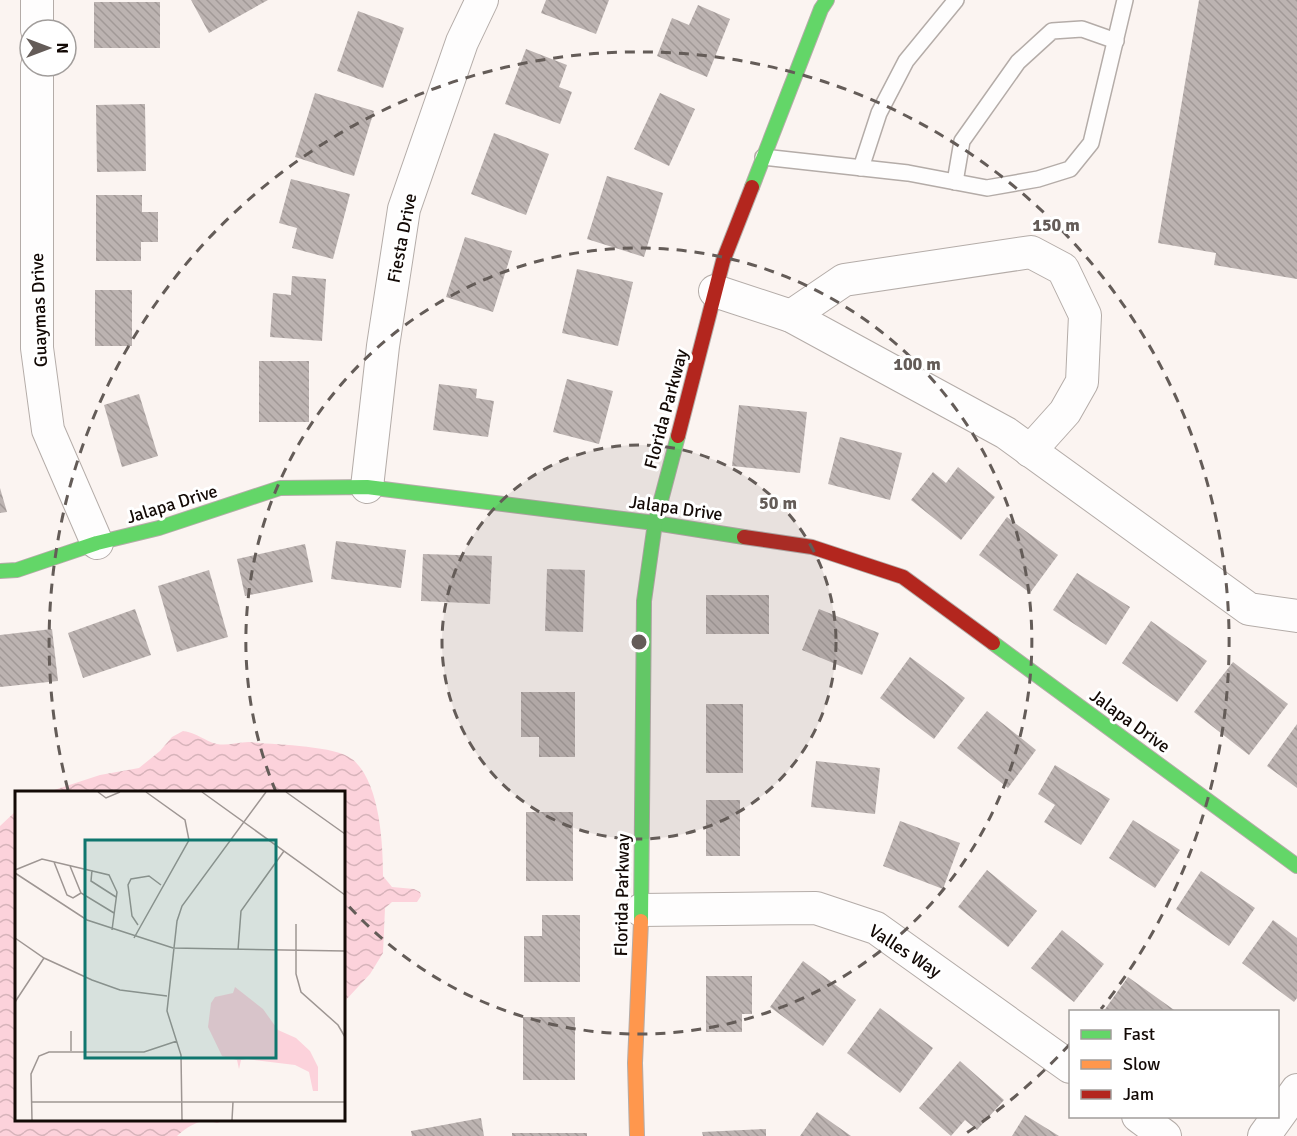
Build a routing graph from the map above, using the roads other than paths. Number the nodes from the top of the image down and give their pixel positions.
1 (37, 0) edge
2 (482, 0) edge
3 (827, 0) edge
4 (956, 0) edge
5 (1125, 0) edge
6 (37, 18) edge
7 (1116, 41) junction
8 (37, 78) edge
9 (764, 157) junction
10 (861, 168) junction
11 (955, 182) junction
12 (715, 291) junction
13 (791, 316) junction
14 (1030, 451) junction
15 (367, 487) junction
16 (654, 523) junction
17 (97, 543) junction
18 (0, 571) edge
19 (1297, 616) edge
20 (1297, 866) edge
21 (641, 910) junction
22 (1069, 1066) edge
23 (1297, 1090) edge
24 (1279, 1115) edge
25 (1141, 1118) edge
26 (1277, 1118) edge
27 (637, 1136) edge
28 (1165, 1136) edge
29 (1264, 1136) edge

1 - 6 street
2 - 15 street, Fiesta Drive
3 - 9 street, Florida Parkway
4 - 10 lane
5 - 7 lane
7 - 11 lane
7 - 11 lane
8 - 17 street, Guaymas Drive
9 - 10 lane
9 - 12 street, Florida Parkway
10 - 11 lane
12 - 13 street
12 - 16 street, Florida Parkway
13 - 14 street
13 - 14 street
14 - 19 street
15 - 16 street, Jalapa Drive
15 - 17 street, Jalapa Drive
16 - 20 street, Jalapa Drive
16 - 21 street, Florida Parkway
17 - 18 street, Jalapa Drive
21 - 22 street, Valles Way
21 - 27 street, Florida Parkway
23 - 24 street
25 - 28 street
26 - 29 street

